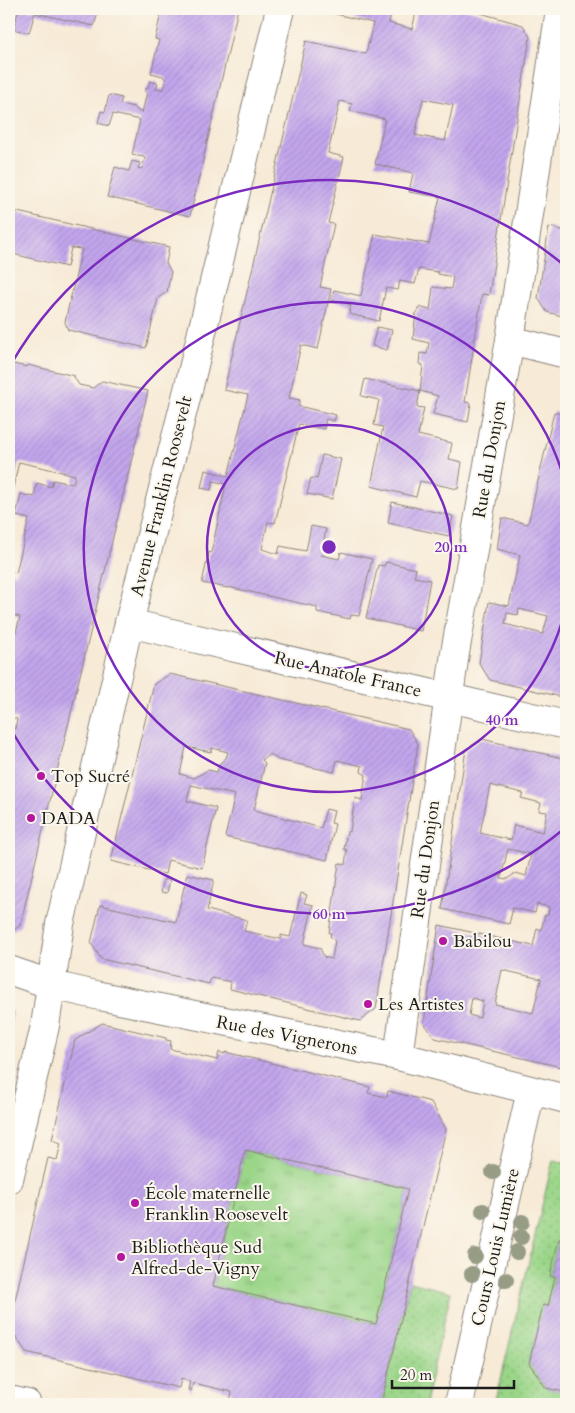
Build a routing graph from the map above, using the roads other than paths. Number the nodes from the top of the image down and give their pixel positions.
1 (280, 9) edge
2 (561, 10) edge
3 (510, 340) junction
4 (566, 354) edge
5 (129, 622) junction
6 (448, 697) junction
7 (566, 725) edge
8 (9, 970) edge
9 (52, 985) junction
10 (398, 1056) junction
11 (531, 1091) junction
12 (566, 1099) edge
13 (9, 1180) edge
14 (9, 1400) edge
15 (27, 1404) edge
16 (459, 1404) edge

1 - 5 street, Avenue Franklin Roosevelt
2 - 3 street, Rue du Donjon
3 - 4 street
3 - 6 street, Rue du Donjon
5 - 6 street, Rue Anatole France
5 - 9 street, Avenue Franklin Roosevelt
6 - 7 street, Rue Anatole France
6 - 10 street, Rue du Donjon
8 - 9 street, Rue des Vignerons
9 - 10 street, Rue des Vignerons
9 - 13 street, Avenue Franklin Roosevelt
10 - 11 street, Rue des Vignerons
11 - 12 street, Rue des Vignerons
11 - 16 street, Cours Louis Lumière
14 - 15 street

